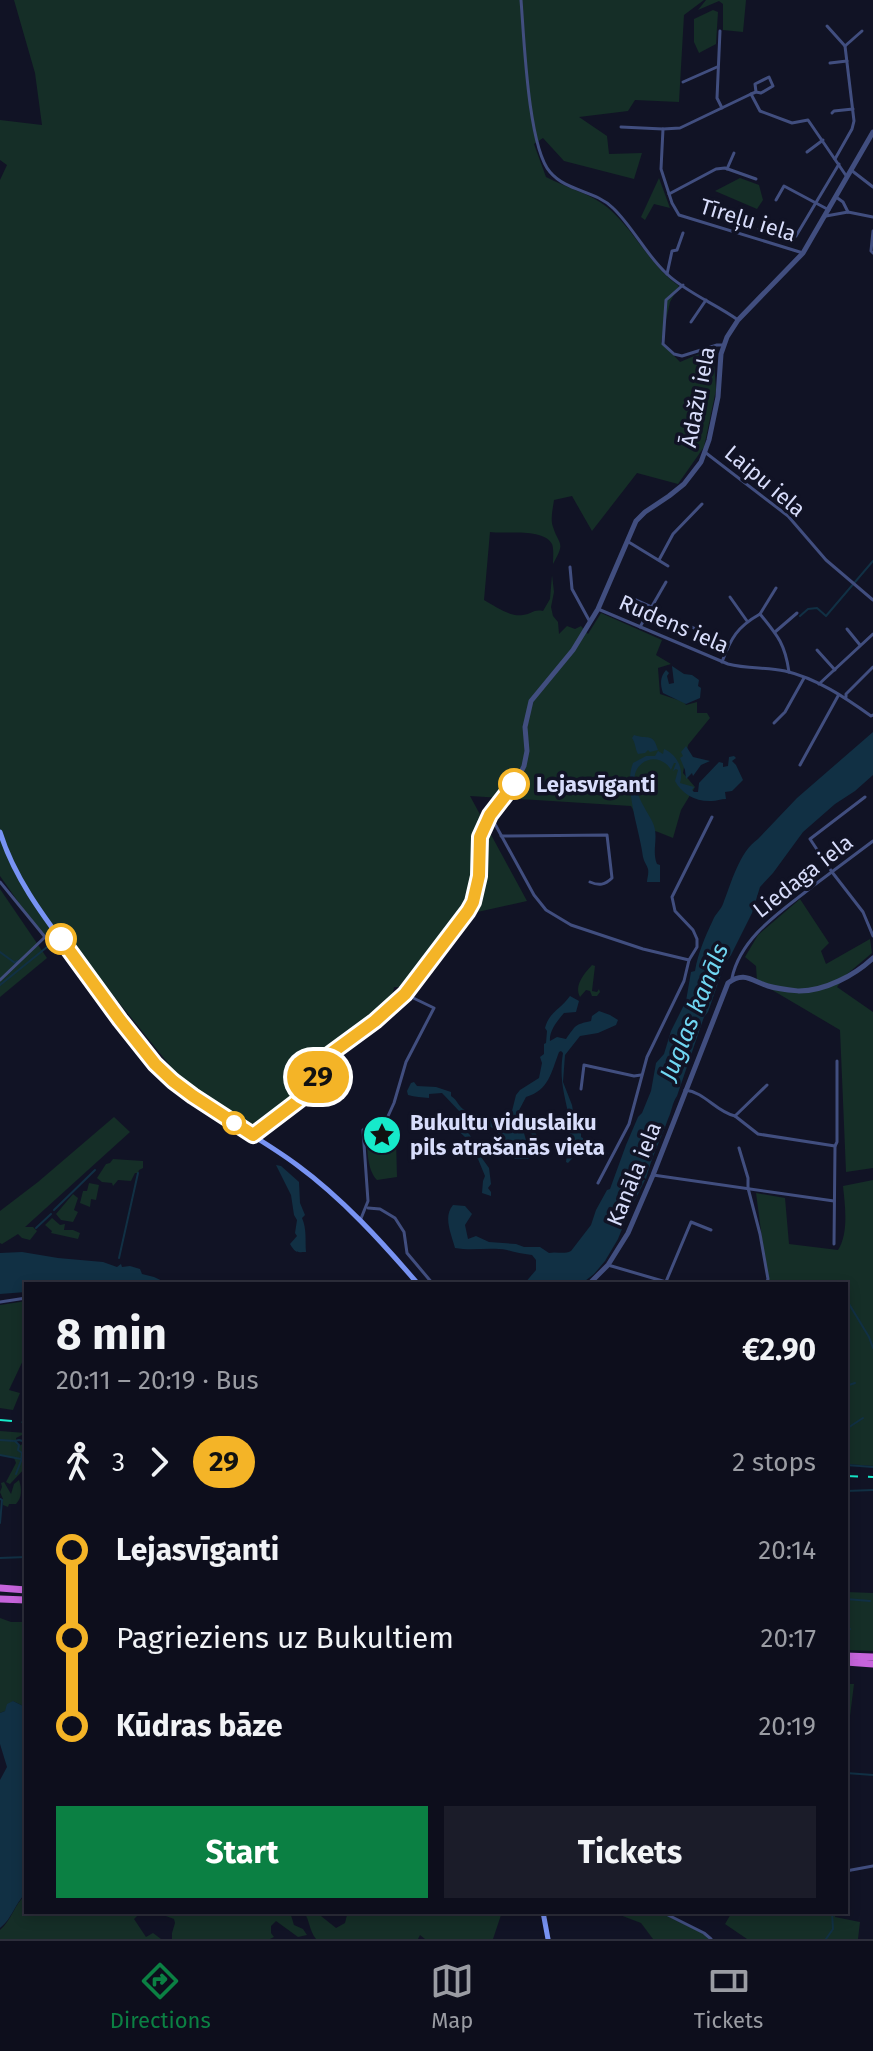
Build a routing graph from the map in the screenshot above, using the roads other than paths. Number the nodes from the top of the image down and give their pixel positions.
1 (521, 0) edge
2 (827, 26) dead end
3 (720, 31) dead end
4 (862, 31) dead end
5 (845, 46) junction
6 (848, 61) junction
7 (830, 63) dead end
8 (717, 67) junction
9 (683, 82) dead end
10 (754, 93) junction
11 (722, 108) junction
12 (853, 109) junction
13 (832, 113) dead end
14 (621, 127) dead end
15 (663, 129) junction
16 (873, 132) edge
17 (823, 140) junction
18 (807, 152) dead end
19 (734, 153) dead end
20 (835, 159) junction
21 (839, 164) junction
22 (727, 169) junction
23 (849, 173) junction
24 (756, 179) dead end
25 (873, 187) edge
26 (669, 194) junction
27 (836, 197) junction
28 (776, 200) dead end
29 (816, 201) junction
30 (848, 212) junction
31 (828, 213) junction
32 (873, 217) edge
33 (759, 229) dead end
34 (873, 231) edge
35 (683, 233) dead end
36 (803, 253) junction
37 (873, 253) edge
38 (667, 274) junction
39 (683, 285) junction
40 (706, 300) junction
41 (738, 320) junction
42 (691, 322) dead end
43 (723, 345) junction
44 (706, 453) junction
45 (702, 504) dead end
46 (626, 541) junction
47 (659, 560) junction
48 (668, 566) dead end
49 (570, 567) dead end
50 (666, 582) dead end
51 (776, 588) dead end
52 (625, 595) dead end
53 (730, 597) dead end
54 (873, 600) edge
55 (652, 607) junction
56 (598, 609) junction
57 (797, 613) dead end
58 (760, 614) junction
59 (747, 621) junction
60 (685, 624) dead end
61 (589, 625) junction
62 (640, 627) junction
63 (847, 629) dead end
64 (775, 632) junction
65 (873, 634) edge
66 (729, 644) junction
67 (861, 646) junction
68 (817, 650) dead end
69 (722, 662) junction
70 (873, 667) edge
71 (835, 670) junction
72 (789, 672) junction
73 (804, 678) junction
74 (819, 684) junction
75 (838, 696) junction
76 (846, 697) junction
77 (872, 715) edge
78 (774, 723) dead end
79 (800, 765) dead end
80 (865, 797) dead end
81 (490, 815) junction
82 (712, 817) dead end
83 (0, 832) edge
84 (501, 836) junction
85 (873, 841) edge
86 (832, 872) junction
87 (0, 882) edge
88 (590, 882) dead end
89 (873, 936) edge
90 (45, 937) junction
91 (61, 939) junction
92 (873, 958) edge
93 (689, 960) junction
94 (1, 978) edge
95 (732, 979) junction
96 (405, 994) junction
97 (837, 1061) dead end
98 (641, 1075) junction
99 (767, 1085) dead end
100 (581, 1089) dead end
101 (685, 1090) junction
102 (735, 1116) junction
103 (253, 1135) junction
104 (835, 1146) junction
105 (739, 1148) dead end
106 (653, 1175) junction
107 (598, 1183) dead end
108 (748, 1188) junction
109 (834, 1201) junction
110 (366, 1208) junction
111 (360, 1221) junction
112 (711, 1230) dead end
113 (834, 1244) dead end
114 (608, 1265) junction
115 (416, 1282) edge
116 (431, 1282) edge
117 (591, 1282) edge
118 (662, 1282) edge
119 (665, 1282) edge
120 (767, 1282) edge
121 (24, 1298) edge
122 (0, 1302) edge
123 (0, 1588) edge
124 (24, 1590) edge
125 (0, 1599) edge
126 (24, 1600) edge
127 (848, 1656) edge
128 (873, 1657) edge
129 (848, 1662) edge
130 (873, 1664) edge
131 (873, 1866) edge
132 (848, 1871) edge
133 (543, 1914) edge
134 (666, 1914) edge
135 (548, 1939) edge
136 (711, 1939) edge

1 - 38 street
2 - 5 street
3 - 8 street
4 - 5 street
5 - 6 street
6 - 7 street
6 - 12 street
8 - 9 street
8 - 11 street
10 - 10 street
10 - 11 street
10 - 17 street
11 - 15 street
12 - 13 street
12 - 20 street
14 - 15 street
15 - 26 street
16 - 23 street, Ādažu iela
17 - 18 street
17 - 20 street
19 - 22 street
20 - 21 street
21 - 23 street
21 - 29 street
22 - 24 street
22 - 26 street
23 - 25 street
23 - 27 street, Ādažu iela
26 - 36 street, Tīreļu iela
27 - 30 street
27 - 31 street, Ādažu iela
28 - 29 street
29 - 31 street
29 - 33 street
30 - 31 street
30 - 32 street
31 - 36 street, Ādažu iela
34 - 37 street
35 - 38 street
36 - 41 street, Ādažu iela
38 - 39 street
39 - 40 street
39 - 43 street
40 - 41 street
40 - 42 street
41 - 43 street, Ādažu iela
43 - 44 street, Ādažu iela
44 - 46 street, Ādažu iela
44 - 54 street, Laipu iela
45 - 47 street
46 - 47 street
46 - 56 street, Ādažu iela
47 - 48 street
49 - 61 street
50 - 55 street
51 - 58 street
52 - 55 street
53 - 59 street
55 - 62 street
56 - 61 street, Ādažu iela
56 - 62 street, Rudens iela
57 - 64 street
58 - 59 street
58 - 64 street
59 - 66 street
60 - 66 street
61 - 81 street, Ādažu iela
62 - 69 street, Rudens iela
63 - 67 street
64 - 72 street
65 - 67 street
66 - 69 street
67 - 71 street
68 - 71 street
69 - 72 street, Rudens iela
70 - 76 street
71 - 74 street
72 - 73 street, Rudens iela
73 - 74 street, Rudens iela
73 - 78 street
74 - 75 street, Rudens iela
75 - 76 street, Rudens iela
75 - 79 street
76 - 77 street
80 - 86 street
81 - 84 street
81 - 96 street, Ādažu iela
82 - 93 street
83 - 91 main road
84 - 88 street
84 - 93 street
85 - 86 street, Liedaga iela
86 - 89 street
86 - 95 street, Liedaga iela
87 - 90 street
90 - 91 street
90 - 94 street
91 - 103 main road
92 - 95 street
93 - 98 street
95 - 101 street, Kanāla iela
96 - 103 street
96 - 110 street
97 - 104 street
98 - 100 street
98 - 107 street
99 - 102 street
101 - 102 street
101 - 106 street, Kanāla iela
102 - 104 street
103 - 111 main road
104 - 109 street
105 - 108 street
106 - 108 street
106 - 114 street, Kanāla iela
108 - 109 street
108 - 120 street
109 - 113 street
110 - 111 street
110 - 116 street
111 - 115 main road
112 - 119 street
114 - 117 street, Kanāla iela
114 - 118 street
121 - 122 street
123 - 124 highway
125 - 126 highway
127 - 128 highway
129 - 130 highway
131 - 132 street
133 - 135 main road
134 - 136 street

